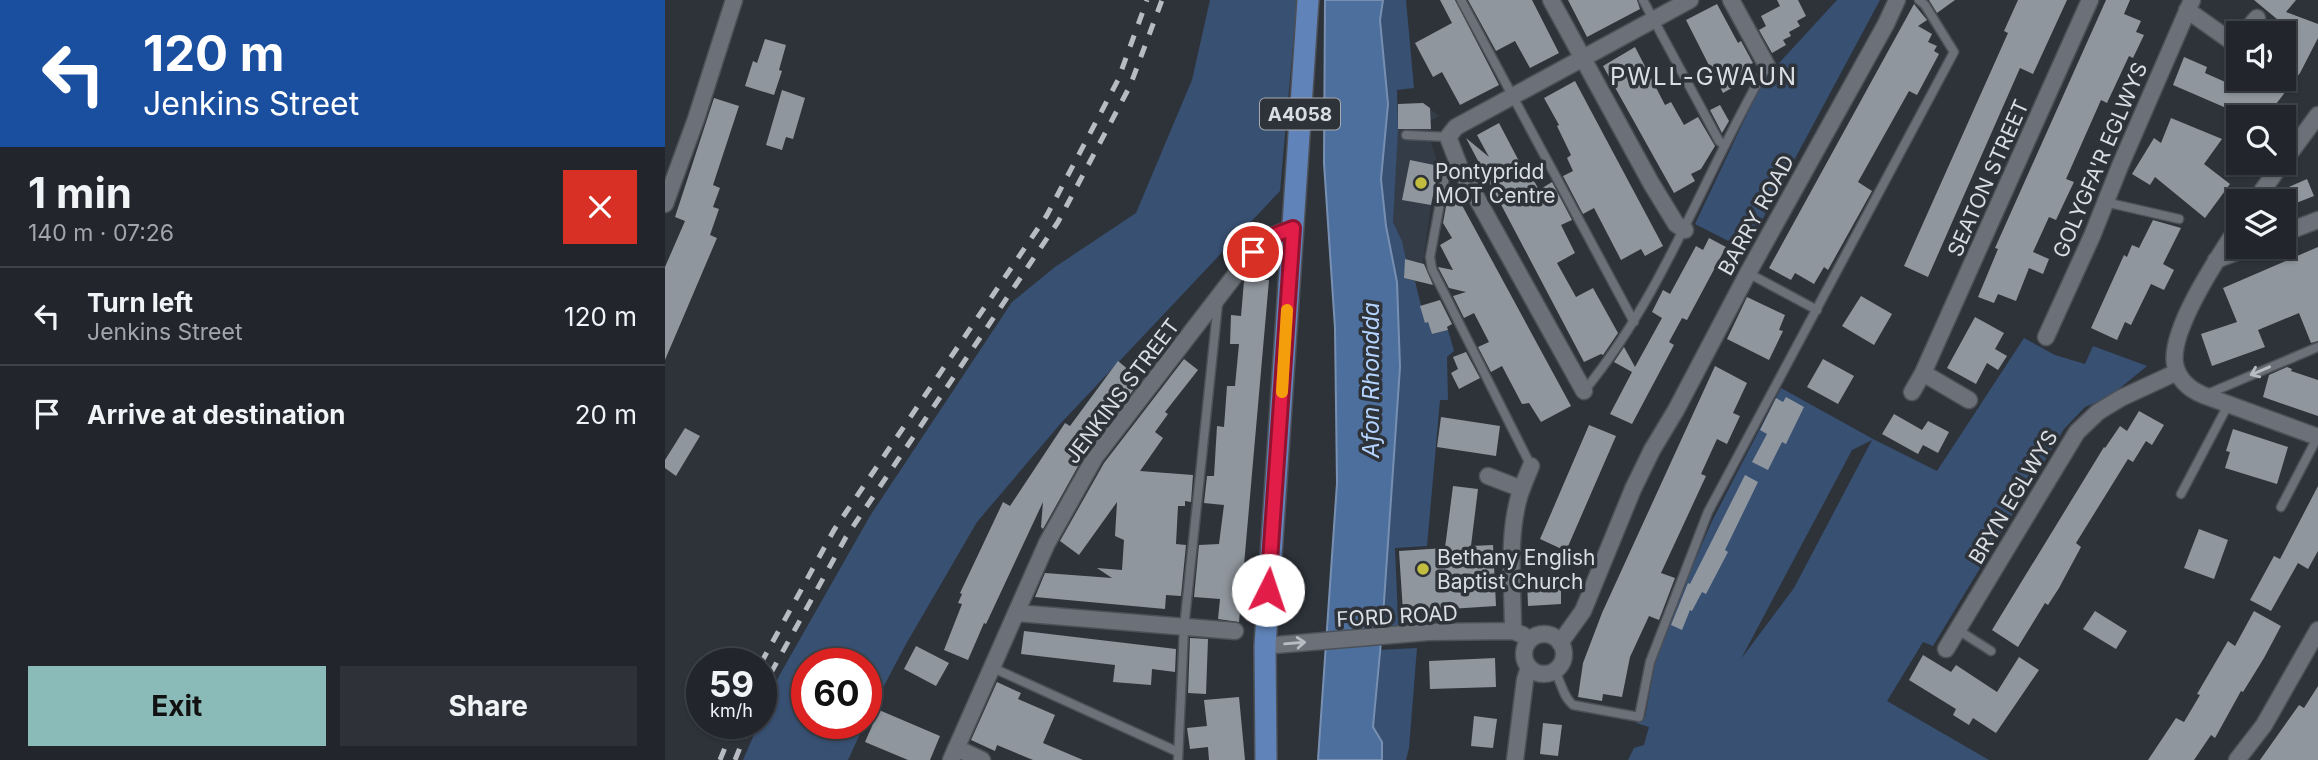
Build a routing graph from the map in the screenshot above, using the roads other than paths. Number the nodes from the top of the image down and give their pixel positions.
1 (734, 0) edge
2 (1308, 0) edge
3 (1461, 0) edge
4 (1551, 0) edge
5 (1643, 0) edge
6 (1690, 0) edge
7 (1731, 0) edge
8 (1897, 0) edge
9 (1919, 0) edge
10 (2090, 0) edge
11 (2190, 5) edge
12 (2257, 18) dead end
13 (1654, 20) junction
14 (2255, 21) edge
15 (2226, 31) edge
16 (1582, 58) junction
17 (1767, 66) joint
18 (1514, 97) junction
19 (2318, 115) edge
20 (1406, 135) dead end
21 (1448, 137) junction
22 (1724, 145) junction
23 (2296, 145) edge
24 (1459, 168) junction
25 (2105, 202) junction
26 (665, 204) edge
27 (2179, 219) dead end
28 (2318, 220) edge
29 (1293, 228) junction
30 (2296, 228) edge
31 (1685, 230) junction
32 (2226, 245) edge
33 (2226, 256) edge
34 (2216, 260) junction
35 (1748, 273) junction
36 (1219, 296) junction
37 (1817, 310) junction
38 (1634, 321) junction
39 (2046, 337) dead end
40 (2318, 347) edge
41 (2177, 372) junction
42 (1923, 373) junction
43 (1584, 391) joint
44 (1912, 392) dead end
45 (2203, 396) junction
46 (1969, 400) dead end
47 (2228, 405) junction
48 (2318, 437) edge
49 (1531, 466) joint
50 (1487, 476) dead end
51 (1522, 489) junction
52 (2181, 494) dead end
53 (2281, 507) dead end
54 (1016, 613) junction
55 (1184, 628) junction
56 (1958, 630) junction
57 (2318, 630) edge
58 (1235, 631) dead end
59 (1513, 631) junction
60 (1529, 642) junction
61 (1560, 643) junction
62 (1265, 646) junction
63 (1946, 649) dead end
64 (1991, 651) dead end
65 (991, 667) junction
66 (1529, 667) junction
67 (1555, 671) junction
68 (953, 754) edge
69 (1178, 756) edge
70 (982, 760) edge
71 (1266, 760) edge
72 (1515, 760) edge
73 (2237, 760) edge

1 - 26 street
2 - 29 main road, A4058
3 - 18 lane
4 - 16 street
5 - 13 lane
6 - 13 street
7 - 17 street
8 - 35 street, BARRY ROAD
9 - 37 lane
10 - 42 street, SEATON STREET
11 - 15 street
11 - 25 street, GOLYGFA'R EGLWYS
12 - 14 street
13 - 16 street
13 - 22 lane
16 - 18 street
16 - 31 street
17 - 22 lane
18 - 21 street
18 - 38 lane
19 - 23 street
20 - 21 lane
21 - 24 street
22 - 31 lane
24 - 43 street
24 - 49 lane
25 - 27 lane
25 - 39 street, GOLYGFA'R EGLWYS
28 - 30 street
29 - 36 street, JENKINS STREET
29 - 62 main road, A4058
31 - 38 lane
32 - 34 street
33 - 34 street
34 - 41 street
35 - 37 lane
35 - 61 street, BARRY ROAD
36 - 54 street, JENKINS STREET
36 - 55 lane
37 - 67 lane
38 - 43 lane
40 -> 45 lane
41 - 45 street
41 - 56 street, BRYN EGLWYS
42 - 44 street, SEATON STREET
42 - 46 street
45 - 47 street
47 - 48 street
47 - 52 lane
48 - 53 lane
49 - 51 street
50 - 51 street
51 - 59 street
54 - 55 street
54 - 65 street, JENKINS STREET
55 - 58 street
55 - 69 lane
56 - 63 street, BRYN EGLWYS
56 - 64 lane
57 - 73 street
59 - 60 street
62 -> 59 street, FORD ROAD
60 - 61 street
60 - 66 street
61 - 67 street
62 - 71 main road, A4058
65 - 68 street, JENKINS STREET
65 - 69 lane
66 - 67 street
66 - 72 street
68 - 70 street

